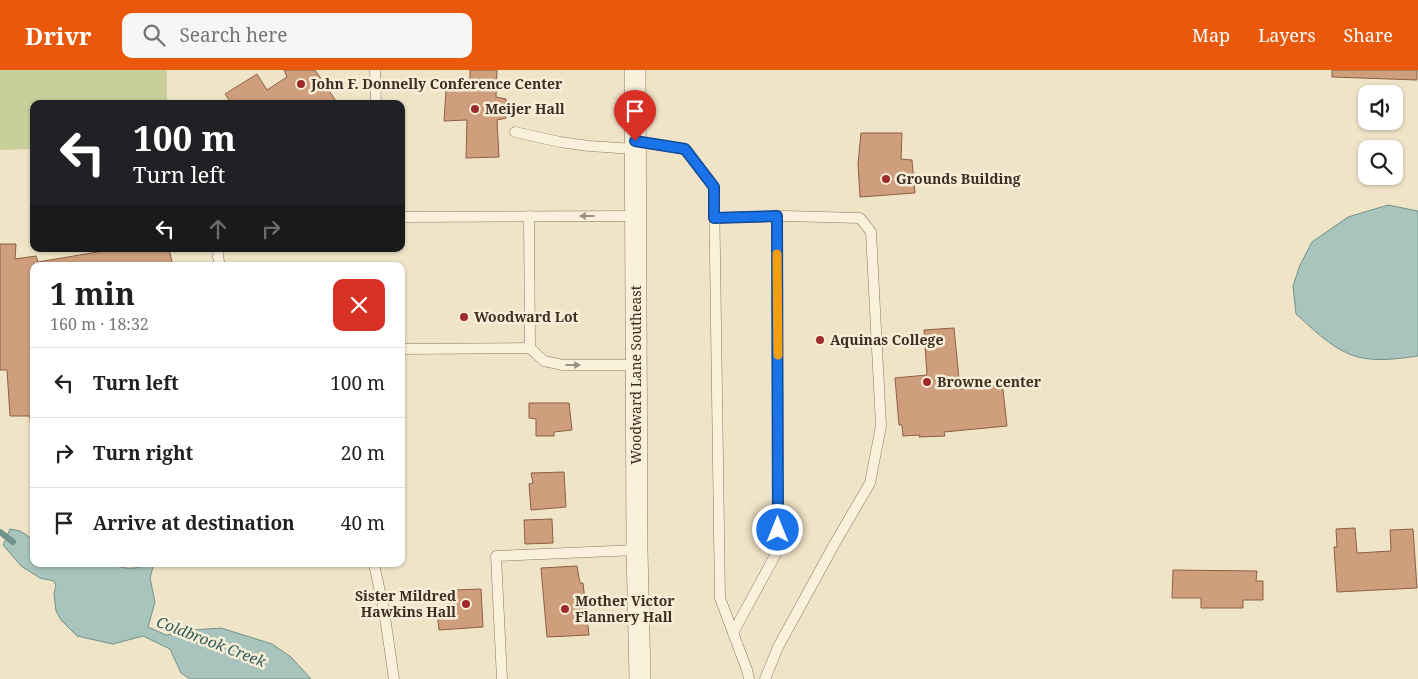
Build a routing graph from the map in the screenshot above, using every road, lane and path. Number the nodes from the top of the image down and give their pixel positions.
1 (375, 70) edge
2 (635, 70) edge
3 (376, 100) edge
4 (515, 132) dead end
5 (635, 145) junction
6 (529, 216) junction
7 (636, 216) junction
8 (777, 216) junction
9 (405, 217) edge
10 (714, 218) junction
11 (530, 348) junction
12 (405, 349) edge
13 (636, 365) junction
14 (637, 550) junction
15 (375, 567) edge
16 (733, 633) junction
17 (394, 679) edge
18 (502, 679) edge
19 (640, 679) edge
20 (749, 679) edge
21 (765, 679) edge

1 - 3 lane
2 - 5 street, Woodward Lane Southeast
4 - 5 lane
5 - 7 street, Woodward Lane Southeast
5 - 10 lane
7 -> 6 lane
6 - 9 lane
6 - 11 lane
7 - 13 street, Woodward Lane Southeast
8 - 10 lane
8 - 16 lane
8 - 21 lane
10 - 16 lane
11 - 12 lane
11 -> 13 lane
13 - 14 street, Woodward Lane Southeast
14 - 18 lane
14 - 19 street, Woodward Lane Southeast
15 - 17 lane
16 - 20 lane

